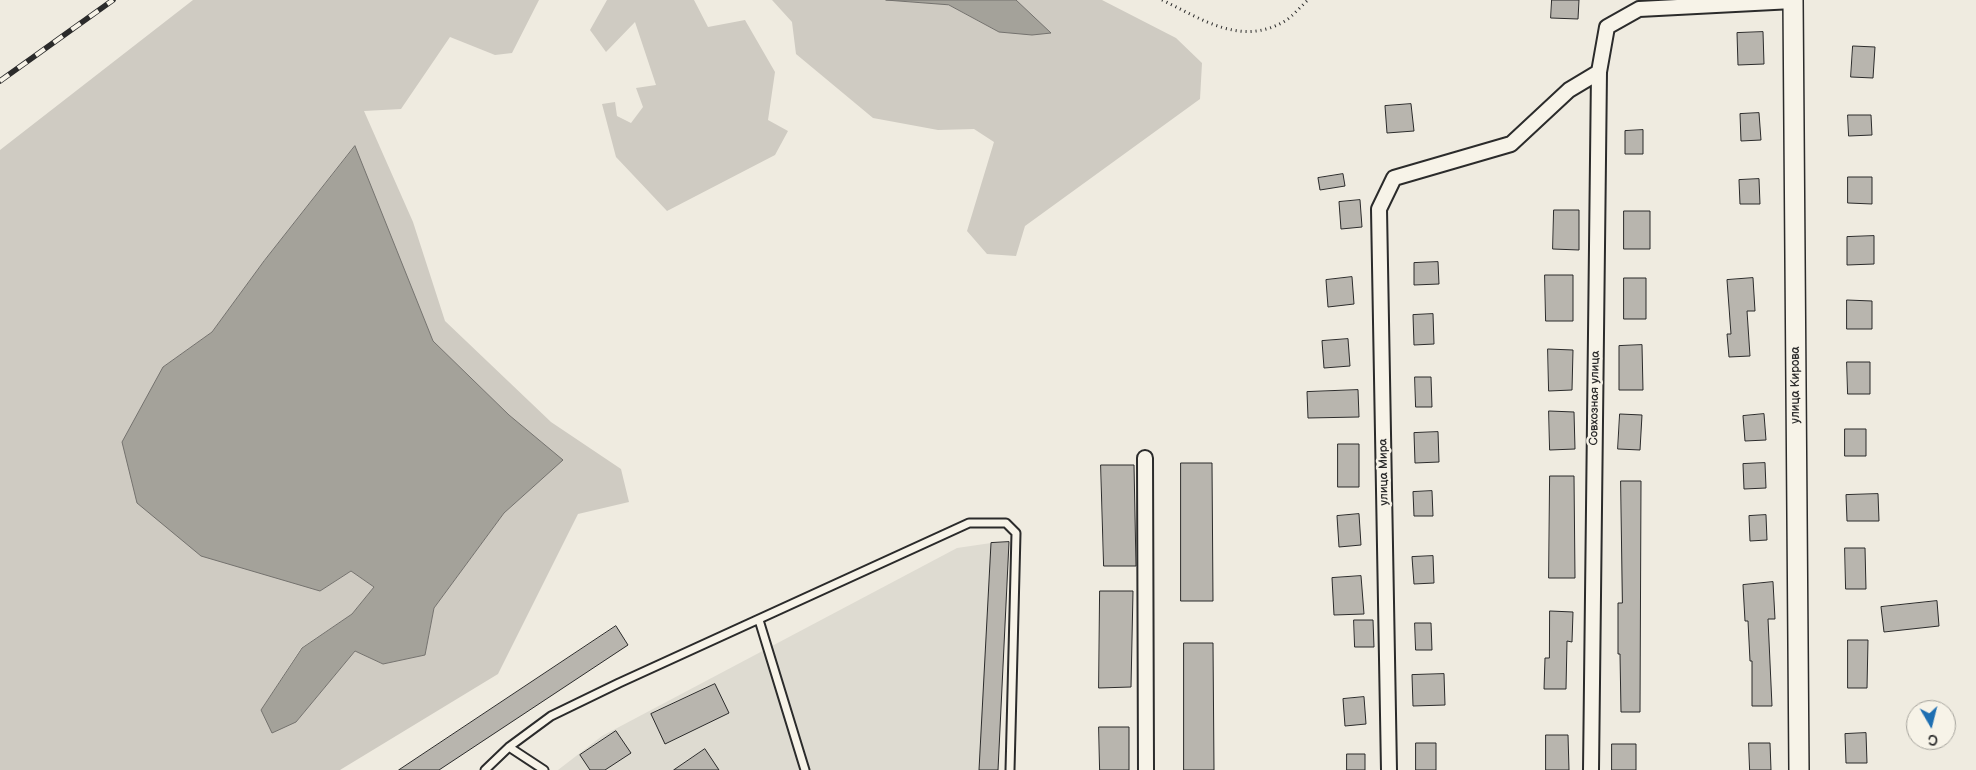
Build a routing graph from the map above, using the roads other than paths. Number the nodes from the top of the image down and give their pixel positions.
1 (1793, 0) edge
2 (1598, 72) junction
3 (1145, 458) dead end
4 (759, 620) junction
5 (509, 747) junction
6 (485, 770) edge
7 (544, 770) edge
8 (805, 770) edge
9 (1010, 770) edge
10 (1146, 770) edge
11 (1389, 770) edge
12 (1591, 770) edge
13 (1799, 770) edge

1 - 2 street, Совхозная улица
1 - 13 street, улица Кирова
2 - 11 street, улица Мира
2 - 12 street, Совхозная улица
3 - 10 street
4 - 5 lane
4 - 8 lane
4 - 9 lane
5 - 6 lane
5 - 7 lane

